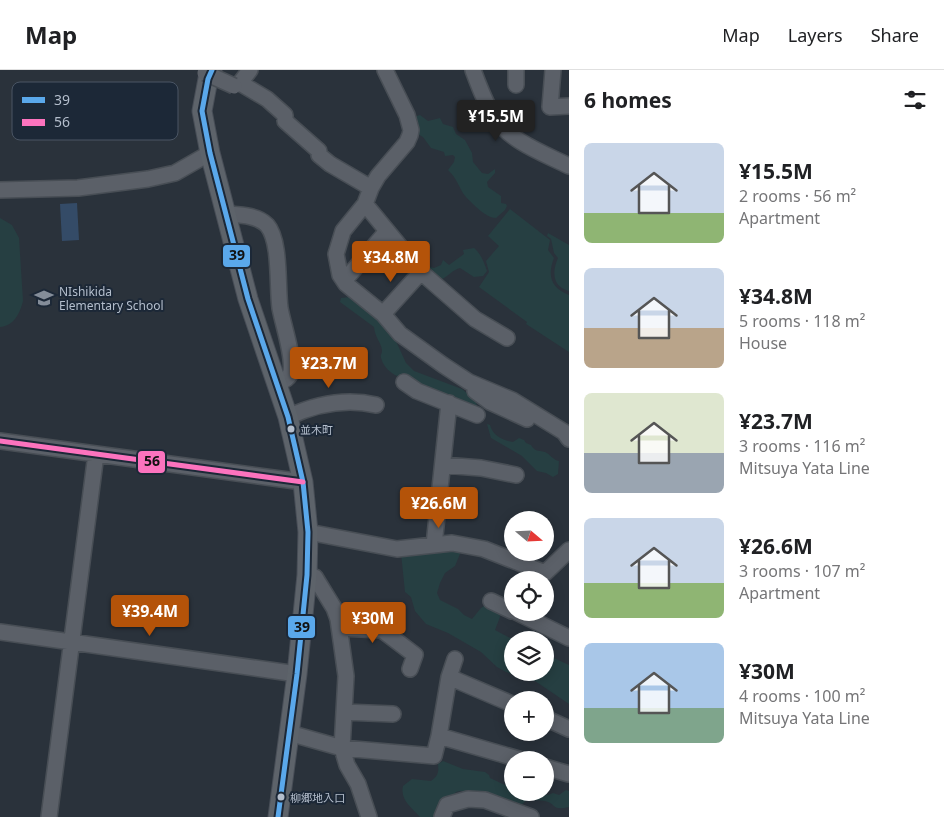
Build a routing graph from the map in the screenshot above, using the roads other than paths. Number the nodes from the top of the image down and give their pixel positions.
1 (250, 70) edge
2 (384, 70) edge
3 (473, 70) edge
4 (516, 70) edge
5 (553, 70) edge
6 (209, 72) edge
7 (516, 85) dead end
8 (234, 86) dead end
9 (569, 106) edge
10 (210, 153) junction
11 (569, 166) edge
12 (371, 188) junction
13 (0, 190) edge
14 (365, 204) junction
15 (227, 214) junction
16 (387, 231) junction
17 (421, 272) junction
18 (344, 281) junction
19 (383, 314) junction
20 (506, 338) dead end
21 (404, 382) dead end
22 (469, 382) junction
23 (277, 384) junction
24 (449, 404) junction
25 (376, 405) dead end
26 (478, 415) dead end
27 (288, 417) junction
28 (569, 439) edge
29 (0, 441) edge
30 (569, 452) edge
31 (96, 454) junction
32 (443, 465) junction
33 (516, 475) dead end
34 (303, 482) junction
35 (308, 532) junction
36 (434, 545) junction
37 (569, 550) edge
38 (307, 575) junction
39 (491, 601) dead end
40 (504, 607) edge
41 (534, 621) edge
42 (340, 628) junction
43 (0, 632) edge
44 (569, 638) edge
45 (72, 641) junction
46 (455, 659) dead end
47 (410, 669) dead end
48 (297, 674) junction
49 (449, 677) junction
50 (504, 701) edge
51 (344, 712) junction
52 (393, 714) dead end
53 (554, 722) edge
54 (569, 729) edge
55 (289, 733) junction
56 (439, 736) junction
57 (342, 748) junction
58 (504, 755) edge
59 (554, 770) edge
60 (569, 774) edge
61 (49, 817) edge
62 (278, 817) edge
63 (369, 817) edge
64 (442, 817) edge
65 (531, 817) edge

1 - 12 street
2 - 12 street
3 - 11 street
4 - 7 street
5 - 9 street
6 - 8 street, bridge
6 - 10 main road
10 - 13 street
10 - 15 main road
12 - 14 street
14 - 16 street
14 - 18 street
15 - 23 main road
15 - 23 street
16 - 17 street
16 - 18 street
17 - 19 street
17 - 20 street
18 - 19 street
19 - 22 street
21 - 24 street
22 - 28 street
22 - 30 street
23 - 27 main road
24 - 26 street
24 - 32 street
25 - 27 street
27 - 34 main road
29 - 31 street
31 - 34 street
31 - 45 street
32 - 33 street
32 - 36 street
34 - 35 main road
35 - 36 street
35 - 38 main road
36 - 37 street
38 - 42 street
38 - 48 main road
39 - 40 street
41 - 44 street
42 - 47 street
42 - 51 street
43 - 45 street
45 - 48 street
45 - 61 street
46 - 49 street
48 - 55 main road
49 - 50 street
49 - 56 street
51 - 52 street
51 - 57 street
53 - 54 street
55 - 57 street
55 - 62 main road
56 - 57 street
56 - 58 street
57 - 63 street
59 - 60 street
64 - 65 street

